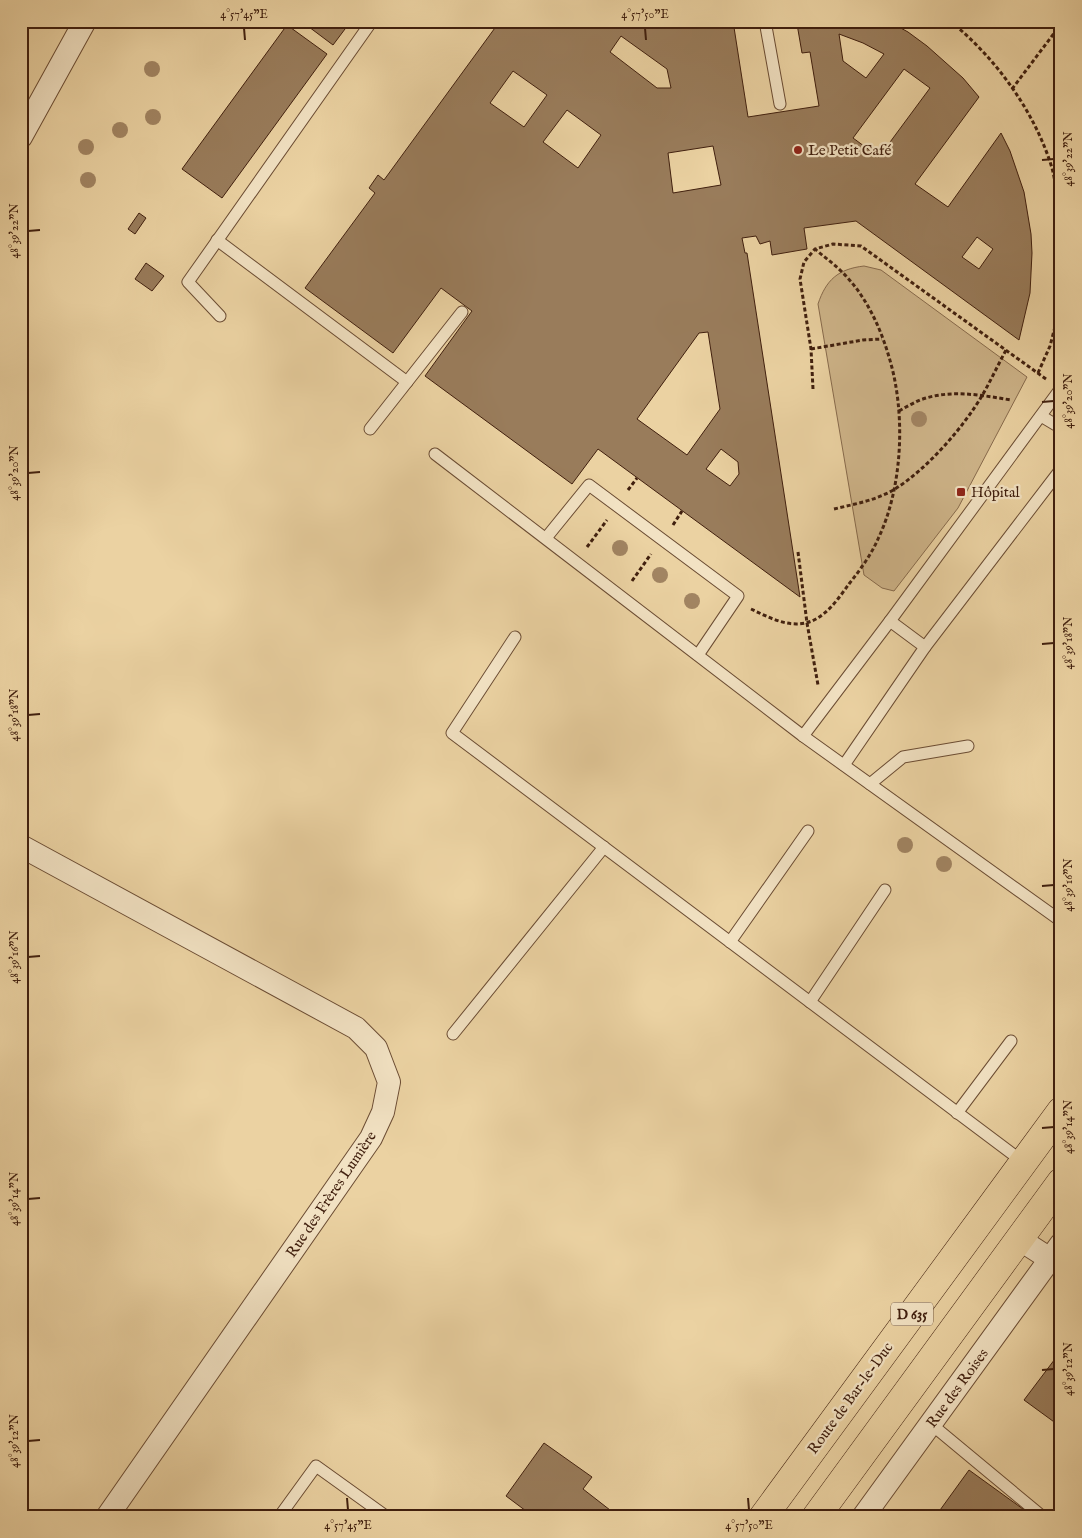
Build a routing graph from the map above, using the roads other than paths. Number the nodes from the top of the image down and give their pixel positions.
1 (84, 21) edge
2 (372, 21) edge
3 (765, 21) edge
4 (780, 104) dead end
5 (21, 137) edge
6 (217, 240) junction
7 (462, 312) dead end
8 (220, 316) dead end
9 (407, 382) junction
10 (1061, 389) edge
11 (1042, 416) junction
12 (1061, 428) edge
13 (370, 430) dead end
14 (435, 454) dead end
15 (1061, 469) edge
16 (546, 538) junction
17 (890, 621) junction
18 (516, 637) dead end
19 (925, 647) junction
20 (698, 655) junction
21 (803, 736) junction
22 (968, 746) dead end
23 (844, 765) junction
24 (870, 784) junction
25 (808, 830) dead end
26 (21, 846) edge
27 (604, 847) junction
28 (885, 890) dead end
29 (1061, 921) edge
30 (730, 942) junction
31 (810, 1002) junction
32 (454, 1034) dead end
33 (1011, 1041) dead end
34 (1061, 1110) edge
35 (957, 1113) junction
36 (1023, 1162) junction
37 (1061, 1182) edge
38 (1019, 1239) junction
39 (1055, 1252) edge
40 (931, 1424) junction
41 (107, 1517) edge
42 (280, 1517) edge
43 (387, 1517) edge
44 (763, 1517) edge
45 (816, 1517) edge
46 (863, 1517) edge
47 (1043, 1517) edge

1 - 5 street
2 - 6 lane
3 - 4 lane
6 - 8 lane
6 - 9 lane
7 - 9 lane
9 - 13 lane
10 - 11 lane
11 - 12 lane
11 - 17 lane
14 - 16 lane
15 - 19 lane
16 - 20 lane
16 - 20 lane
17 - 19 lane
17 - 21 lane
18 - 27 lane
19 - 23 lane
20 - 21 lane
21 - 23 lane
22 - 24 lane
23 - 24 lane
24 - 29 lane
25 - 30 lane
26 - 41 street, Rue des Frères Lumière
27 - 30 lane
27 - 32 lane
28 - 31 lane
30 - 31 lane
31 - 35 lane
33 - 35 lane
34 - 36 main road, Route de Bar-le-Duc / D 635
35 - 36 lane
36 - 44 main road, Route de Bar-le-Duc / D 635
37 - 38 main road, D 635
38 - 39 street, Rue des Roises
38 - 45 main road, D 635
39 - 40 street, Rue des Roises
40 - 46 street, Rue des Roises
40 - 47 lane
42 - 43 lane

